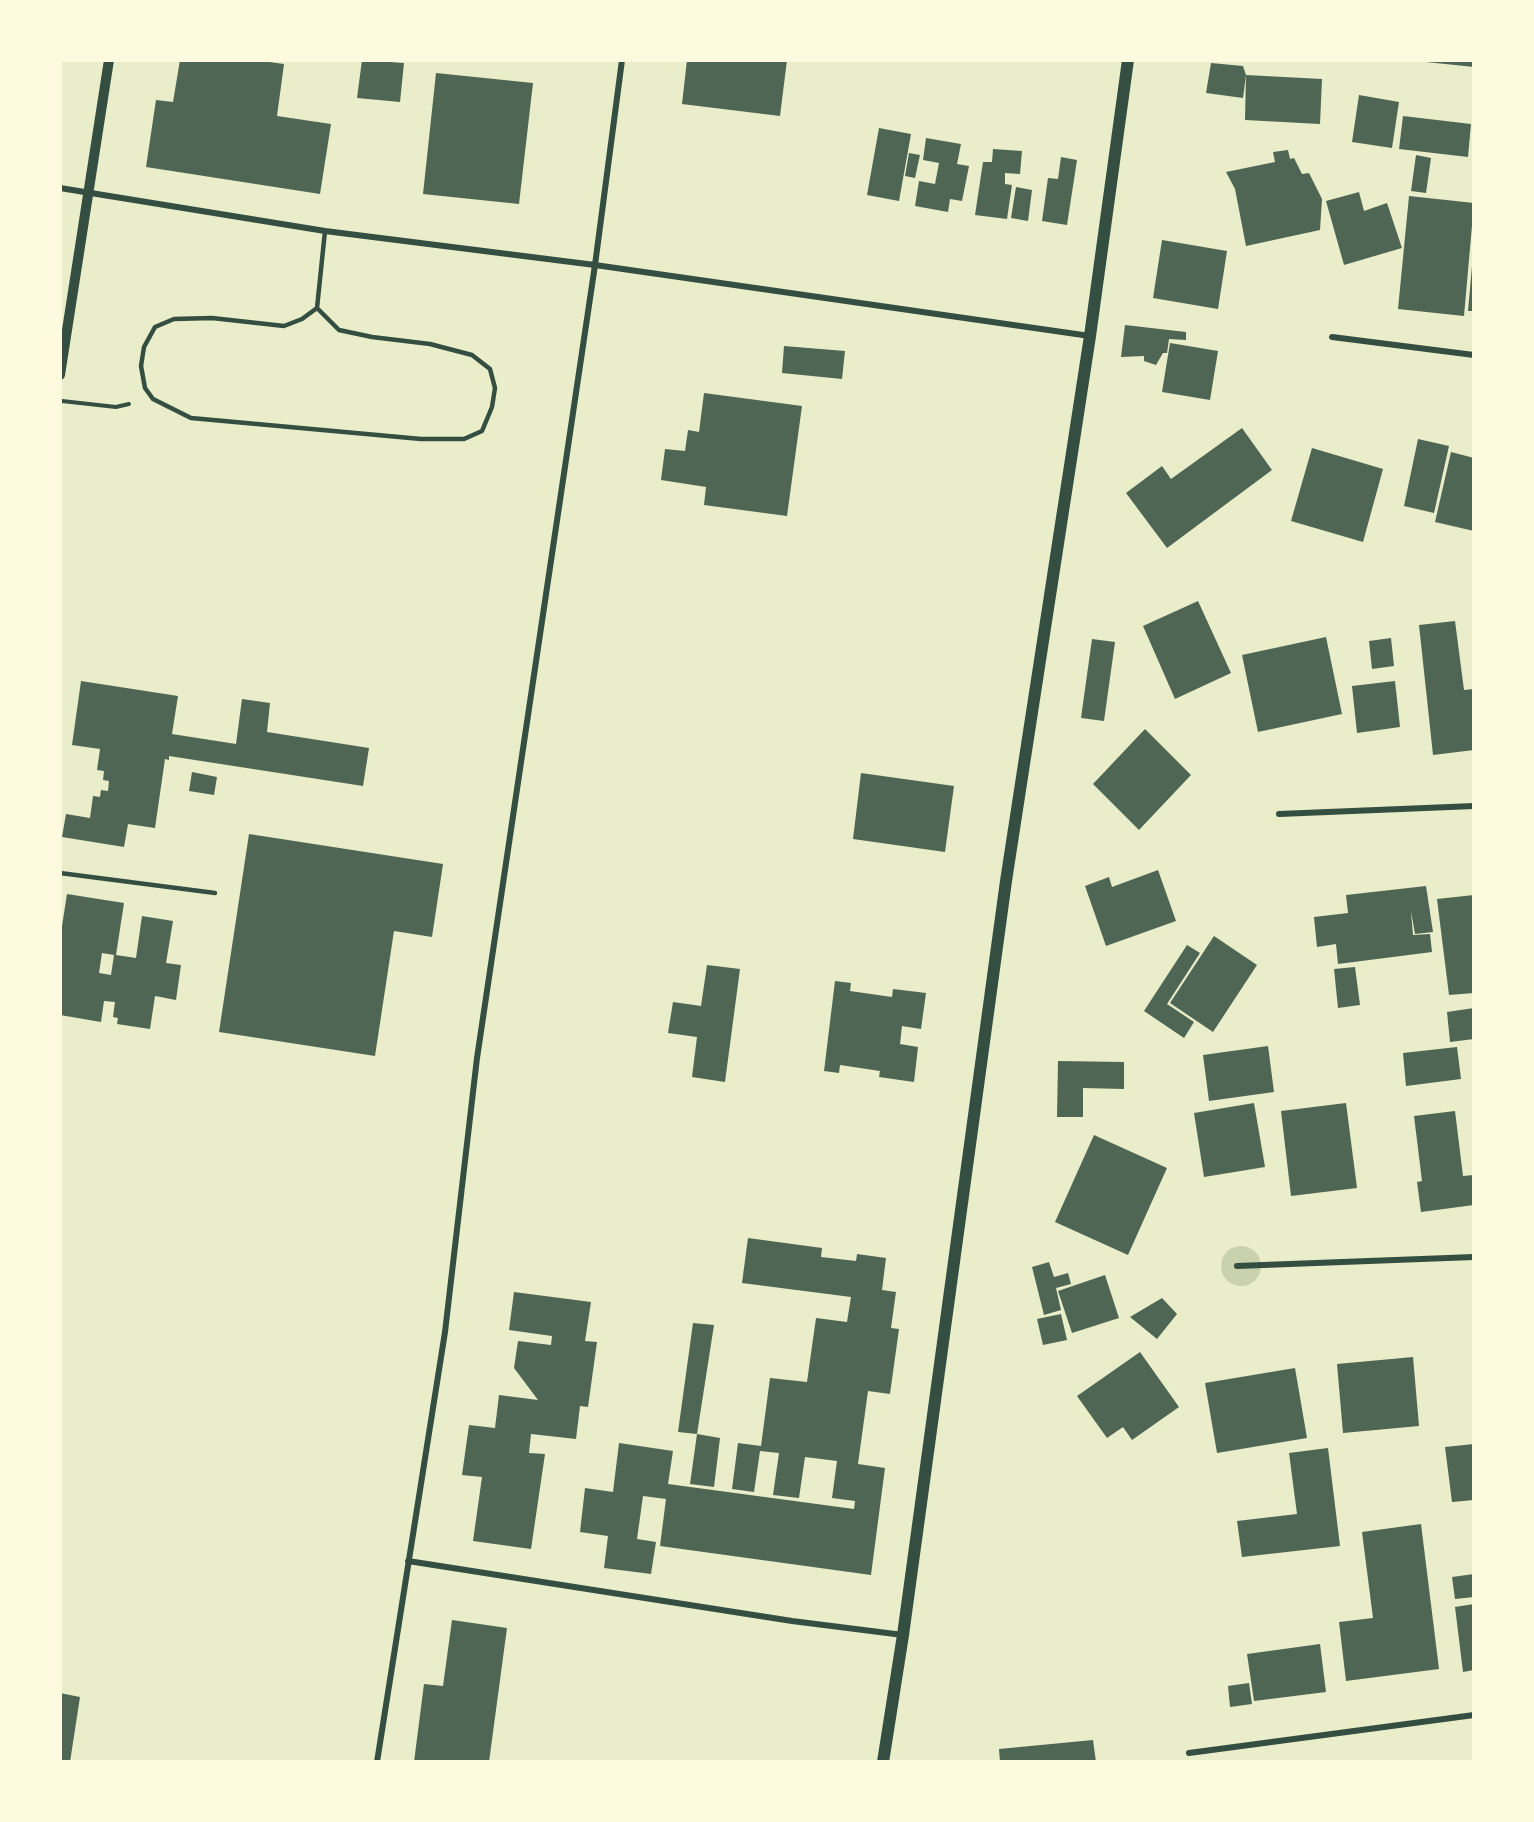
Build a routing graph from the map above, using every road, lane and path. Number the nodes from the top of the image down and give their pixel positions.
1 (109, 60) edge
2 (622, 60) edge
3 (1128, 60) edge
4 (60, 188) edge
5 (89, 192) junction
6 (325, 231) junction
7 (595, 265) junction
8 (317, 308) junction
9 (1089, 336) junction
10 (1332, 337) dead end
11 (1474, 355) edge
12 (60, 375) edge
13 (60, 401) edge
14 (116, 407) dead end
15 (1474, 806) edge
16 (1279, 814) dead end
17 (60, 873) edge
18 (214, 892) dead end
19 (1474, 1257) edge
20 (1237, 1266) dead end
21 (408, 1561) junction
22 (903, 1635) junction
23 (1474, 1715) edge
24 (1189, 1754) dead end
25 (377, 1762) edge
26 (883, 1762) edge

1 - 5 street
2 - 7 street
3 - 9 main road
4 - 5 street
5 - 6 street
5 - 12 street
6 - 7 street
6 - 8 lane
7 - 9 street
7 - 21 street
8 - 8 lane
9 - 22 main road
10 - 11 street
13 - 14 path
15 - 16 street
17 - 18 lane
19 - 20 street
21 - 22 street
21 - 25 street
22 - 26 main road
23 - 24 street

